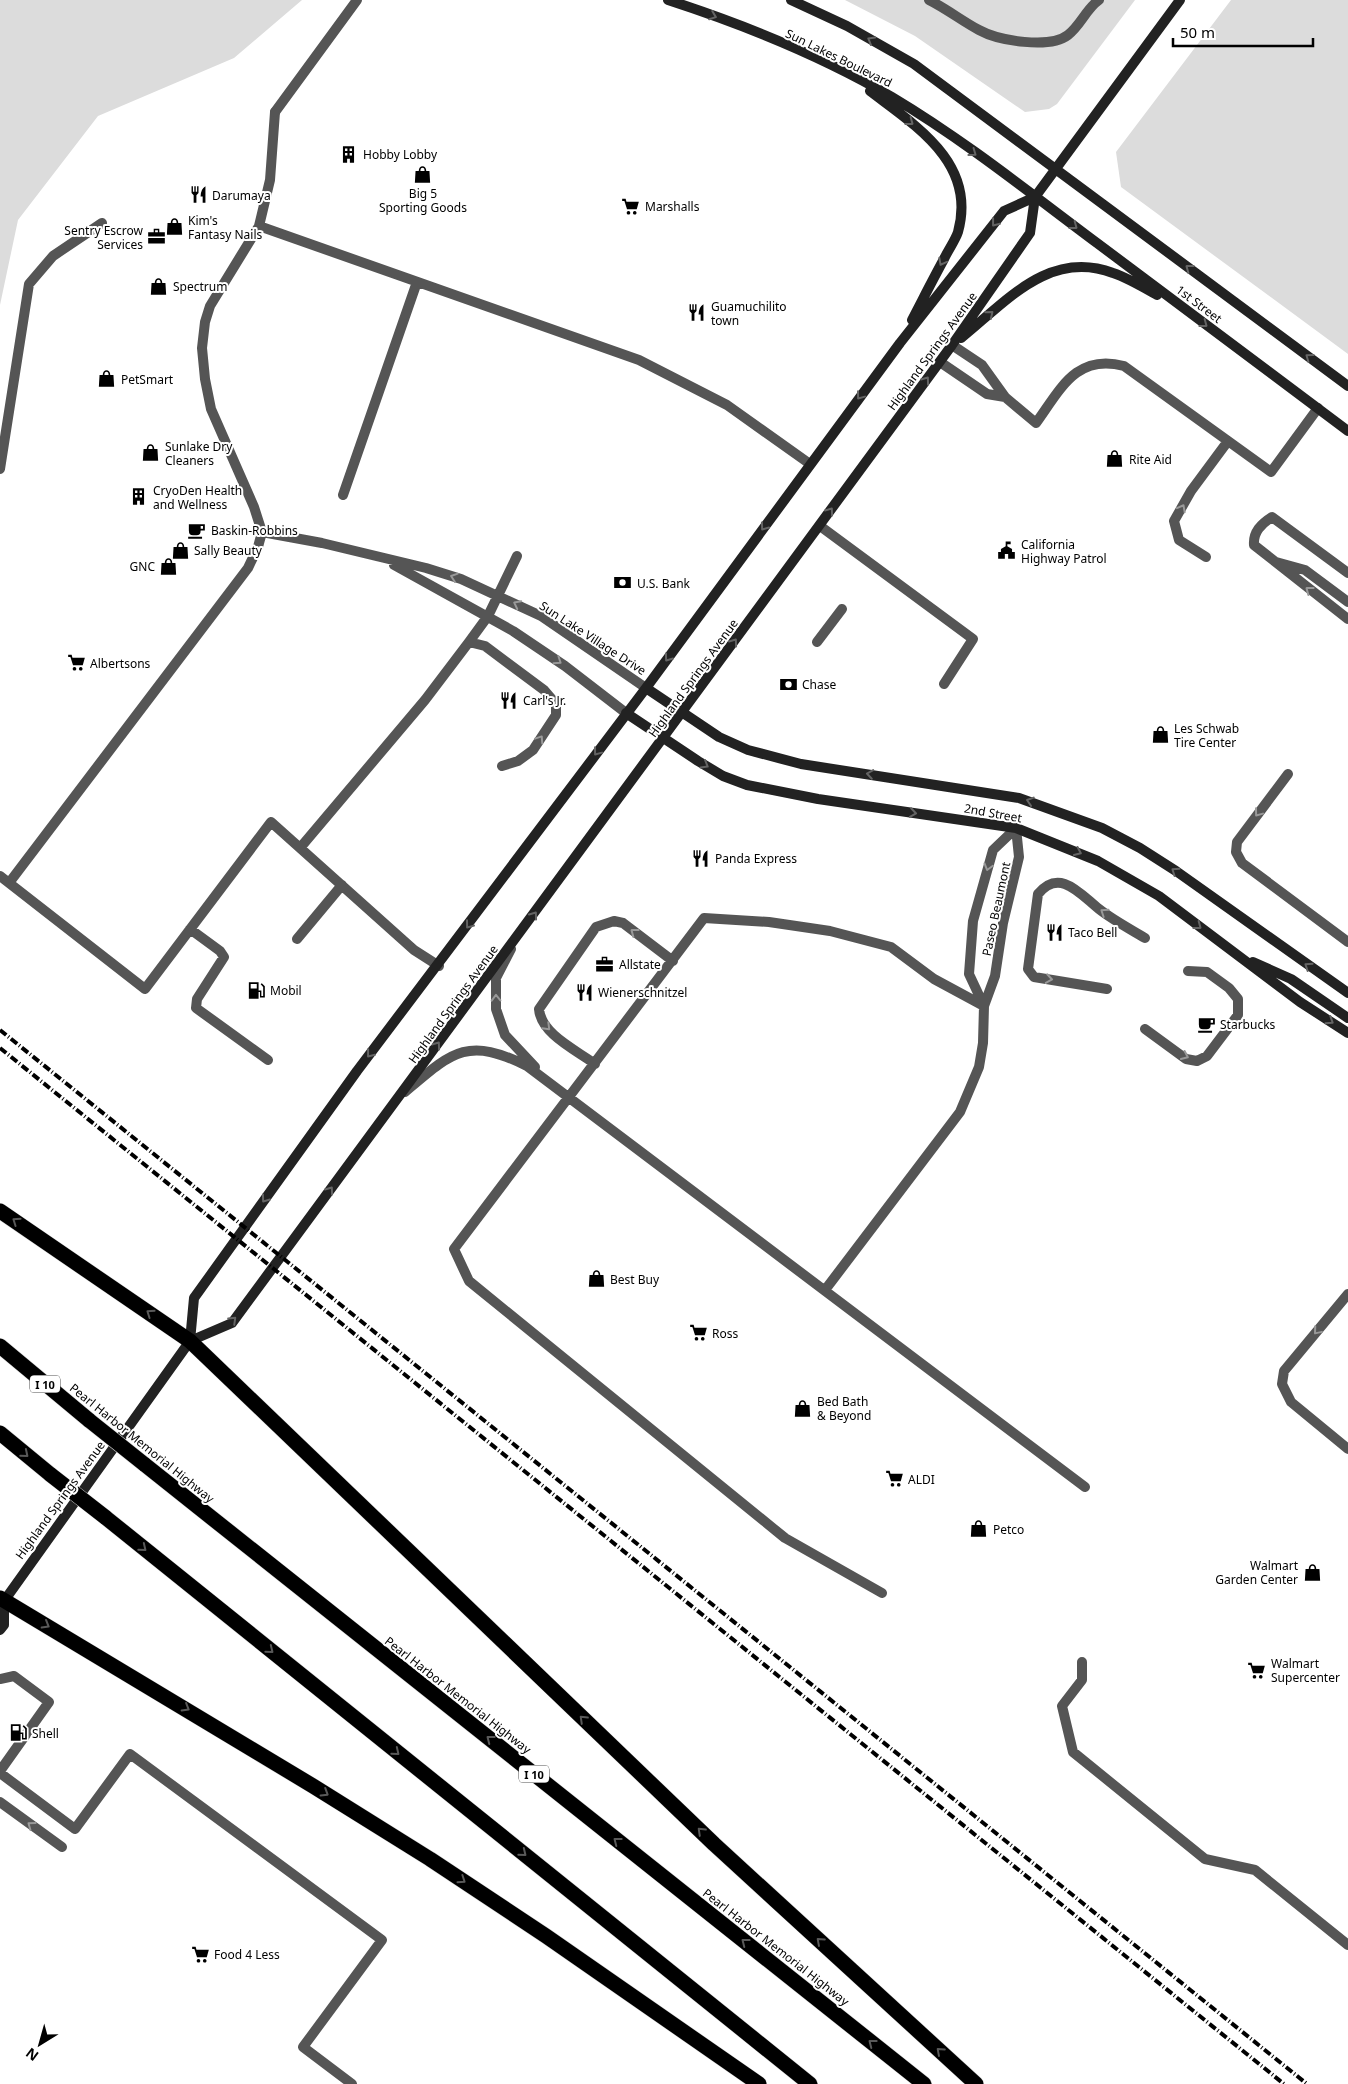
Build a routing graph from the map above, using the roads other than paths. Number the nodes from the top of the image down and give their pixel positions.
1 (357, 0) edge
2 (668, 0) edge
3 (791, 0) edge
4 (929, 0) edge
5 (1099, 0) edge
6 (1180, 0) edge
7 (843, 71) junction
8 (1054, 168) junction
9 (1035, 197) junction
10 (102, 223) dead end
11 (259, 226) junction
12 (417, 282) junction
13 (1190, 313) junction
14 (900, 343) junction
15 (952, 345) junction
16 (940, 362) junction
17 (1348, 386) edge
18 (1005, 397) junction
19 (1318, 408) junction
20 (1348, 431) edge
21 (1228, 441) junction
22 (810, 464) junction
23 (0, 469) edge
24 (343, 495) dead end
25 (820, 526) junction
26 (262, 532) junction
27 (517, 556) dead end
28 (1206, 558) dead end
29 (384, 559) junction
30 (1273, 561) junction
31 (1348, 573) edge
32 (499, 596) junction
33 (1348, 602) edge
34 (842, 609) dead end
35 (488, 616) junction
36 (1348, 620) edge
37 (469, 642) junction
38 (817, 642) dead end
39 (944, 684) dead end
40 (646, 688) junction
41 (683, 712) junction
42 (626, 713) junction
43 (664, 738) junction
44 (502, 766) dead end
45 (1288, 774) dead end
46 (1016, 828) junction
47 (300, 848) junction
48 (0, 876) edge
49 (9, 883) junction
50 (342, 885) junction
51 (190, 928) junction
52 (519, 934) junction
53 (1145, 938) dead end
54 (297, 939) dead end
55 (1348, 942) edge
56 (1237, 954) junction
57 (672, 961) junction
58 (439, 966) junction
59 (1188, 971) dead end
60 (1107, 989) dead end
61 (1348, 993) edge
62 (984, 1006) junction
63 (1348, 1018) edge
64 (1145, 1029) dead end
65 (1348, 1033) edge
66 (268, 1060) dead end
67 (595, 1064) junction
68 (548, 1080) junction
69 (568, 1095) junction
70 (400, 1096) junction
71 (0, 1211) edge
72 (825, 1290) junction
73 (1348, 1294) edge
74 (190, 1341) junction
75 (0, 1346) edge
76 (0, 1433) edge
77 (1348, 1448) edge
78 (1085, 1487) dead end
79 (882, 1593) dead end
80 (1, 1600) edge
81 (0, 1630) edge
82 (1082, 1662) dead end
83 (0, 1679) edge
84 (0, 1772) edge
85 (0, 1802) edge
86 (62, 1847) dead end
87 (1348, 1945) edge
88 (352, 2084) edge
89 (759, 2084) edge
90 (810, 2084) edge
91 (924, 2084) edge
92 (976, 2084) edge

1 - 11 street
2 -> 7 main road, Sun Lakes Boulevard
8 -> 3 main road
4 - 5 street
6 - 8 main road, Highland Springs Avenue
7 -> 9 main road, Sun Lakes Boulevard
7 -> 14 main road
8 - 9 main road, Highland Springs Avenue
17 -> 8 main road, 1st Street
9 -> 13 main road, 1st Street
9 -> 14 main road
9 - 15 main road, Highland Springs Avenue
10 - 23 street
11 - 12 street
11 - 26 street
12 - 22 street
12 - 24 street
15 -> 13 main road
13 -> 19 main road, 1st Street
14 -> 22 main road
15 - 16 main road, Highland Springs Avenue
15 - 18 street
16 - 18 street
25 -> 16 main road, Highland Springs Avenue
18 - 21 street
19 - 20 main road, 1st Street
19 - 21 street
28 -> 21 street
22 -> 40 main road
25 - 39 street
41 -> 25 main road, Highland Springs Avenue
26 - 29 street
26 - 49 street
27 - 32 street
32 -> 29 street, Sun Lake Village Drive
29 - 35 street
30 - 31 street
30 - 33 street
36 -> 30 street
32 - 35 street
40 -> 32 street, Sun Lake Village Drive
34 - 38 street
35 - 37 street
35 -> 42 street
44 -> 37 street
37 - 47 street
40 - 41 main road, 2nd Street
40 - 42 main road
41 - 43 main road, Highland Springs Avenue
61 -> 41 main road, 2nd Street
42 - 43 main road, 2nd Street
42 -> 58 main road
43 -> 46 main road, 2nd Street
52 -> 43 main road, Highland Springs Avenue
45 -> 55 street
46 -> 56 main road, 2nd Street
46 - 62 street, Paseo Beaumont
46 -> 62 street, Paseo Beaumont
47 - 50 street
47 - 51 street
48 - 49 street
49 - 51 street
50 - 54 street
50 - 58 street
51 - 66 street
68 -> 52 street
70 -> 52 main road, Highland Springs Avenue
53 -> 60 street
56 - 63 main road
56 -> 65 main road, 2nd Street
57 - 62 street
57 - 67 street
57 -> 67 street
58 -> 74 main road
64 -> 59 street
62 - 72 street
67 - 69 street
68 - 69 street
68 - 70 street
69 - 72 street
69 - 79 street
74 -> 70 main road, Highland Springs Avenue
74 -> 71 highway
72 - 78 street
73 -> 77 street
74 - 80 main road, Highland Springs Avenue
92 -> 74 highway
91 -> 75 highway, Pearl Harbor Memorial Highway / I 10, bridge
76 -> 90 highway, bridge
80 - 81 main road
80 -> 89 highway
82 - 87 street
83 - 84 street
84 - 88 street
86 -> 85 street

